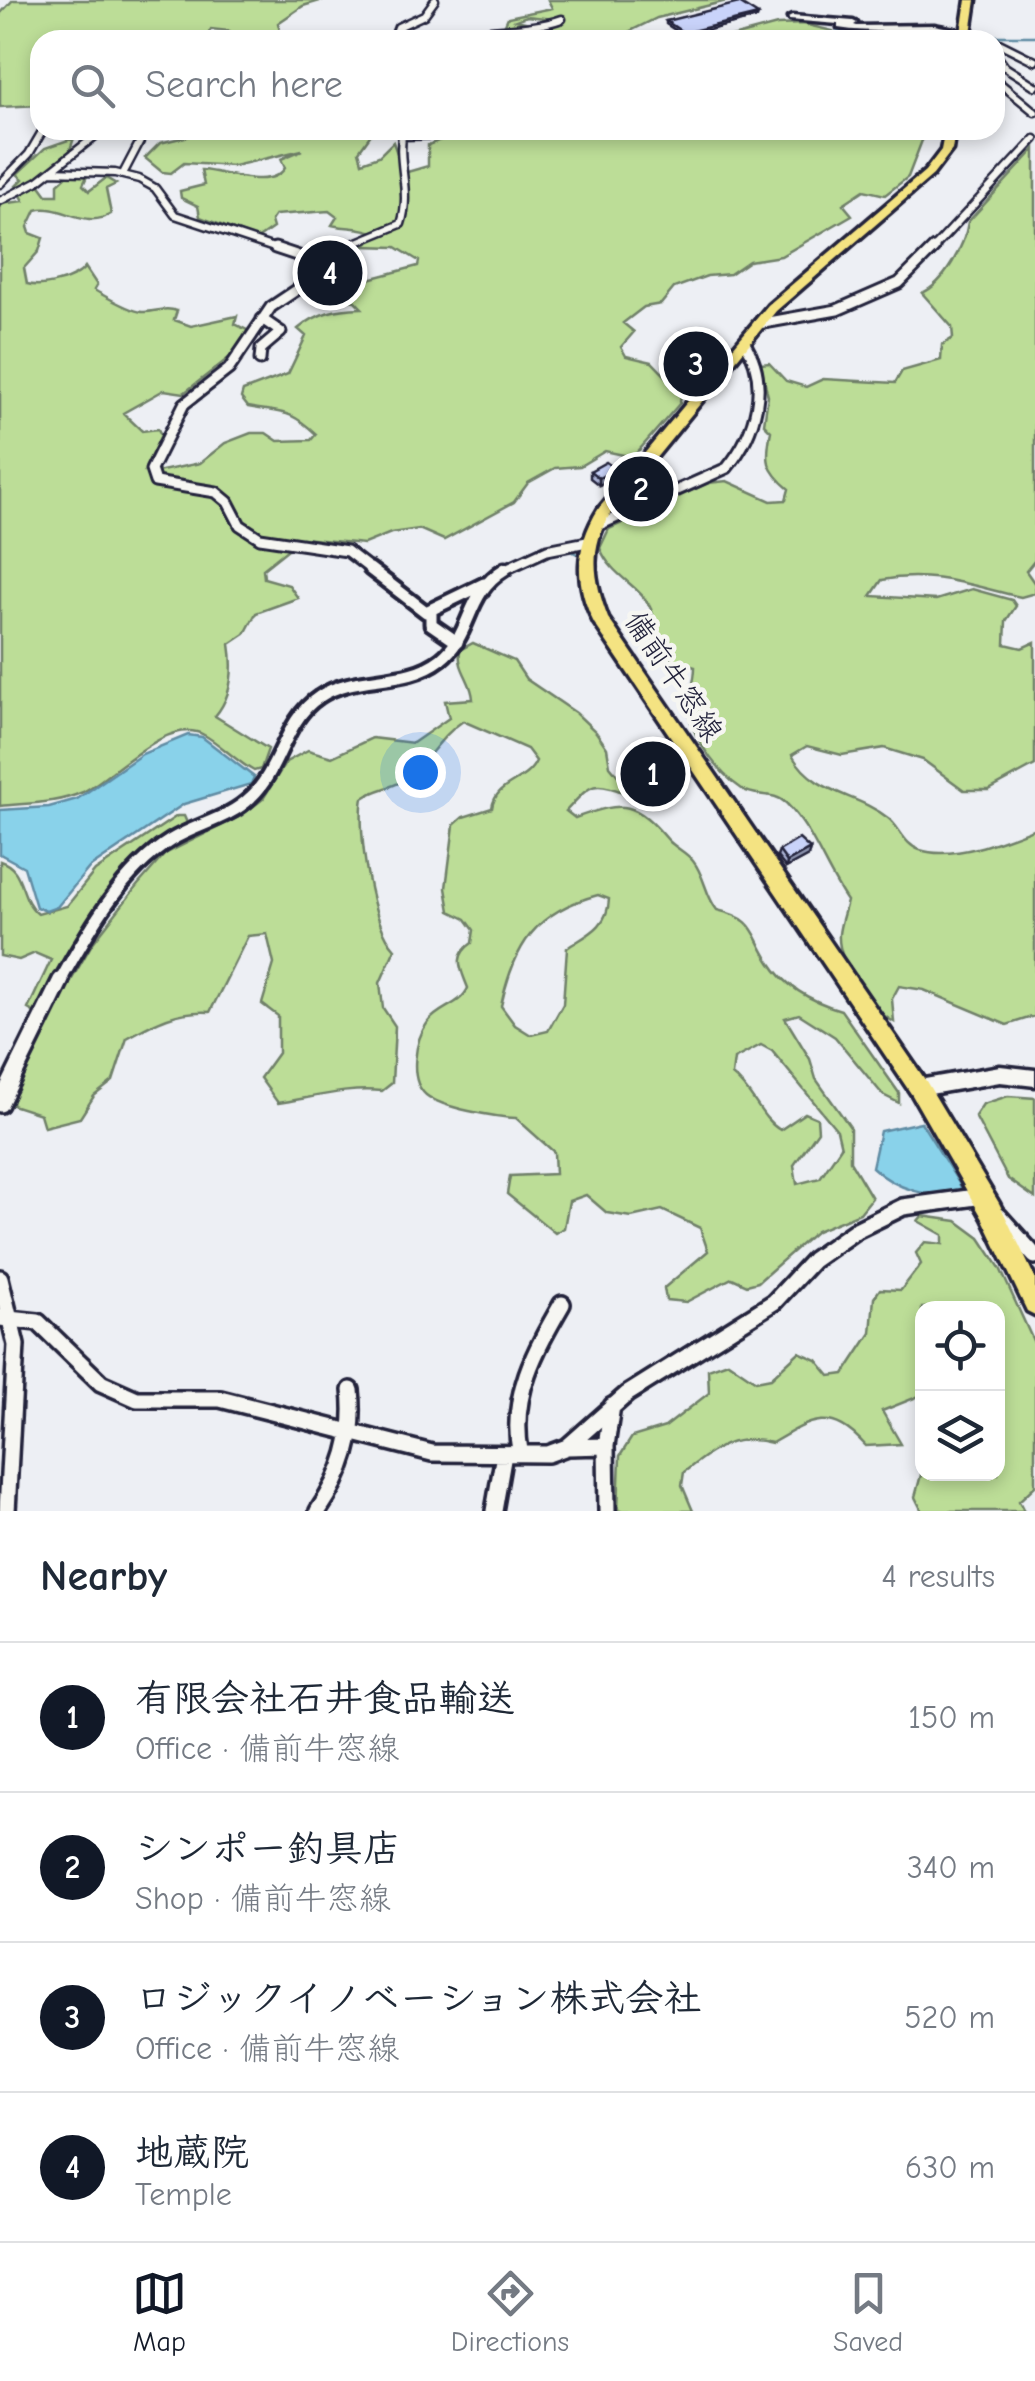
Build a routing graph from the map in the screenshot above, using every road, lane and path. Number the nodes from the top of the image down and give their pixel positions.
1 (436, 0) edge
2 (970, 0) edge
3 (792, 18) dead end
4 (562, 19) dead end
5 (841, 26) dead end
6 (862, 29) junction
7 (397, 30) edge
8 (472, 30) edge
9 (939, 30) edge
10 (968, 30) edge
11 (1005, 46) edge
12 (1035, 61) edge
13 (1005, 67) edge
14 (1035, 86) edge
15 (1005, 87) edge
16 (1035, 112) edge
17 (1035, 139) edge
18 (37, 140) edge
19 (90, 140) edge
20 (141, 140) edge
21 (401, 140) edge
22 (948, 140) edge
23 (51, 171) junction
24 (124, 172) junction
25 (0, 184) edge
26 (0, 201) edge
27 (338, 250) dead end
28 (262, 319) junction
29 (758, 324) junction
30 (744, 342) junction
31 (260, 360) dead end
32 (589, 535) junction
33 (484, 584) junction
34 (431, 613) junction
35 (456, 642) junction
36 (1035, 1078) edge
37 (919, 1088) junction
38 (0, 1104) edge
39 (987, 1204) junction
40 (1035, 1256) edge
41 (0, 1278) edge
42 (1035, 1303) edge
43 (562, 1304) dead end
44 (6, 1317) edge
45 (351, 1390) dead end
46 (612, 1406) junction
47 (354, 1432) junction
48 (606, 1446) junction
49 (568, 1447) junction
50 (512, 1453) junction
51 (6, 1511) edge
52 (318, 1511) edge
53 (494, 1511) edge
54 (607, 1511) edge

1 - 7 street
2 - 10 main road
3 - 6 street
4 - 8 street
5 - 6 street
6 - 9 street
11 - 12 street
13 - 14 street
15 - 16 street
17 - 29 street
18 - 25 street
19 - 23 street
20 - 24 street
21 - 27 street
22 - 29 main road
23 - 24 street
23 - 26 street
24 - 28 street
28 - 31 street
28 - 34 street
29 - 30 main road
30 - 32 main road
30 - 32 street
32 - 33 street
32 - 37 main road, 備前牛窓線
33 - 34 street
33 - 35 street
34 - 35 street
35 - 38 street
36 - 37 street
37 - 39 main road, 備前牛窓線
39 - 40 street
39 - 42 main road, 備前牛窓線
39 - 46 street
41 - 44 street
43 - 50 street
44 - 47 street
44 - 51 street
45 - 47 street
46 - 48 street
46 - 49 street
47 - 50 street
47 - 52 street
48 - 49 street
48 - 54 street
49 - 50 street
50 - 53 street

